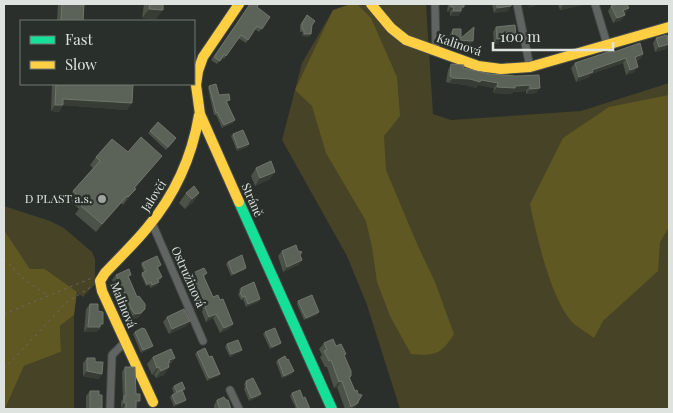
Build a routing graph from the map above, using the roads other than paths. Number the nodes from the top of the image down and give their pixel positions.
1 (239, 4) edge
2 (370, 4) edge
3 (435, 4) edge
4 (517, 4) edge
5 (595, 4) edge
6 (669, 27) edge
7 (607, 44) junction
8 (436, 51) junction
9 (530, 67) junction
10 (200, 114) junction
11 (152, 223) junction
12 (101, 279) joint
13 (203, 341) dead end
14 (125, 342) junction
15 (230, 390) dead end
16 (153, 402) dead end
17 (110, 409) edge
18 (239, 409) edge
19 (332, 409) edge

1 - 10 street, Stráně
2 - 8 street, Kalinová
3 - 8 street
4 - 9 street
5 - 7 street
6 - 7 street, Kalinová
7 - 9 street, Kalinová
8 - 9 street, Kalinová
10 - 11 street, Jalovčí
10 - 19 street, Stráně
11 - 12 street, Jalovčí
11 - 13 street, Ostružinová
12 - 14 street, Malinová
14 - 16 street, Malinová
14 - 17 street, Malinová
15 - 18 street

